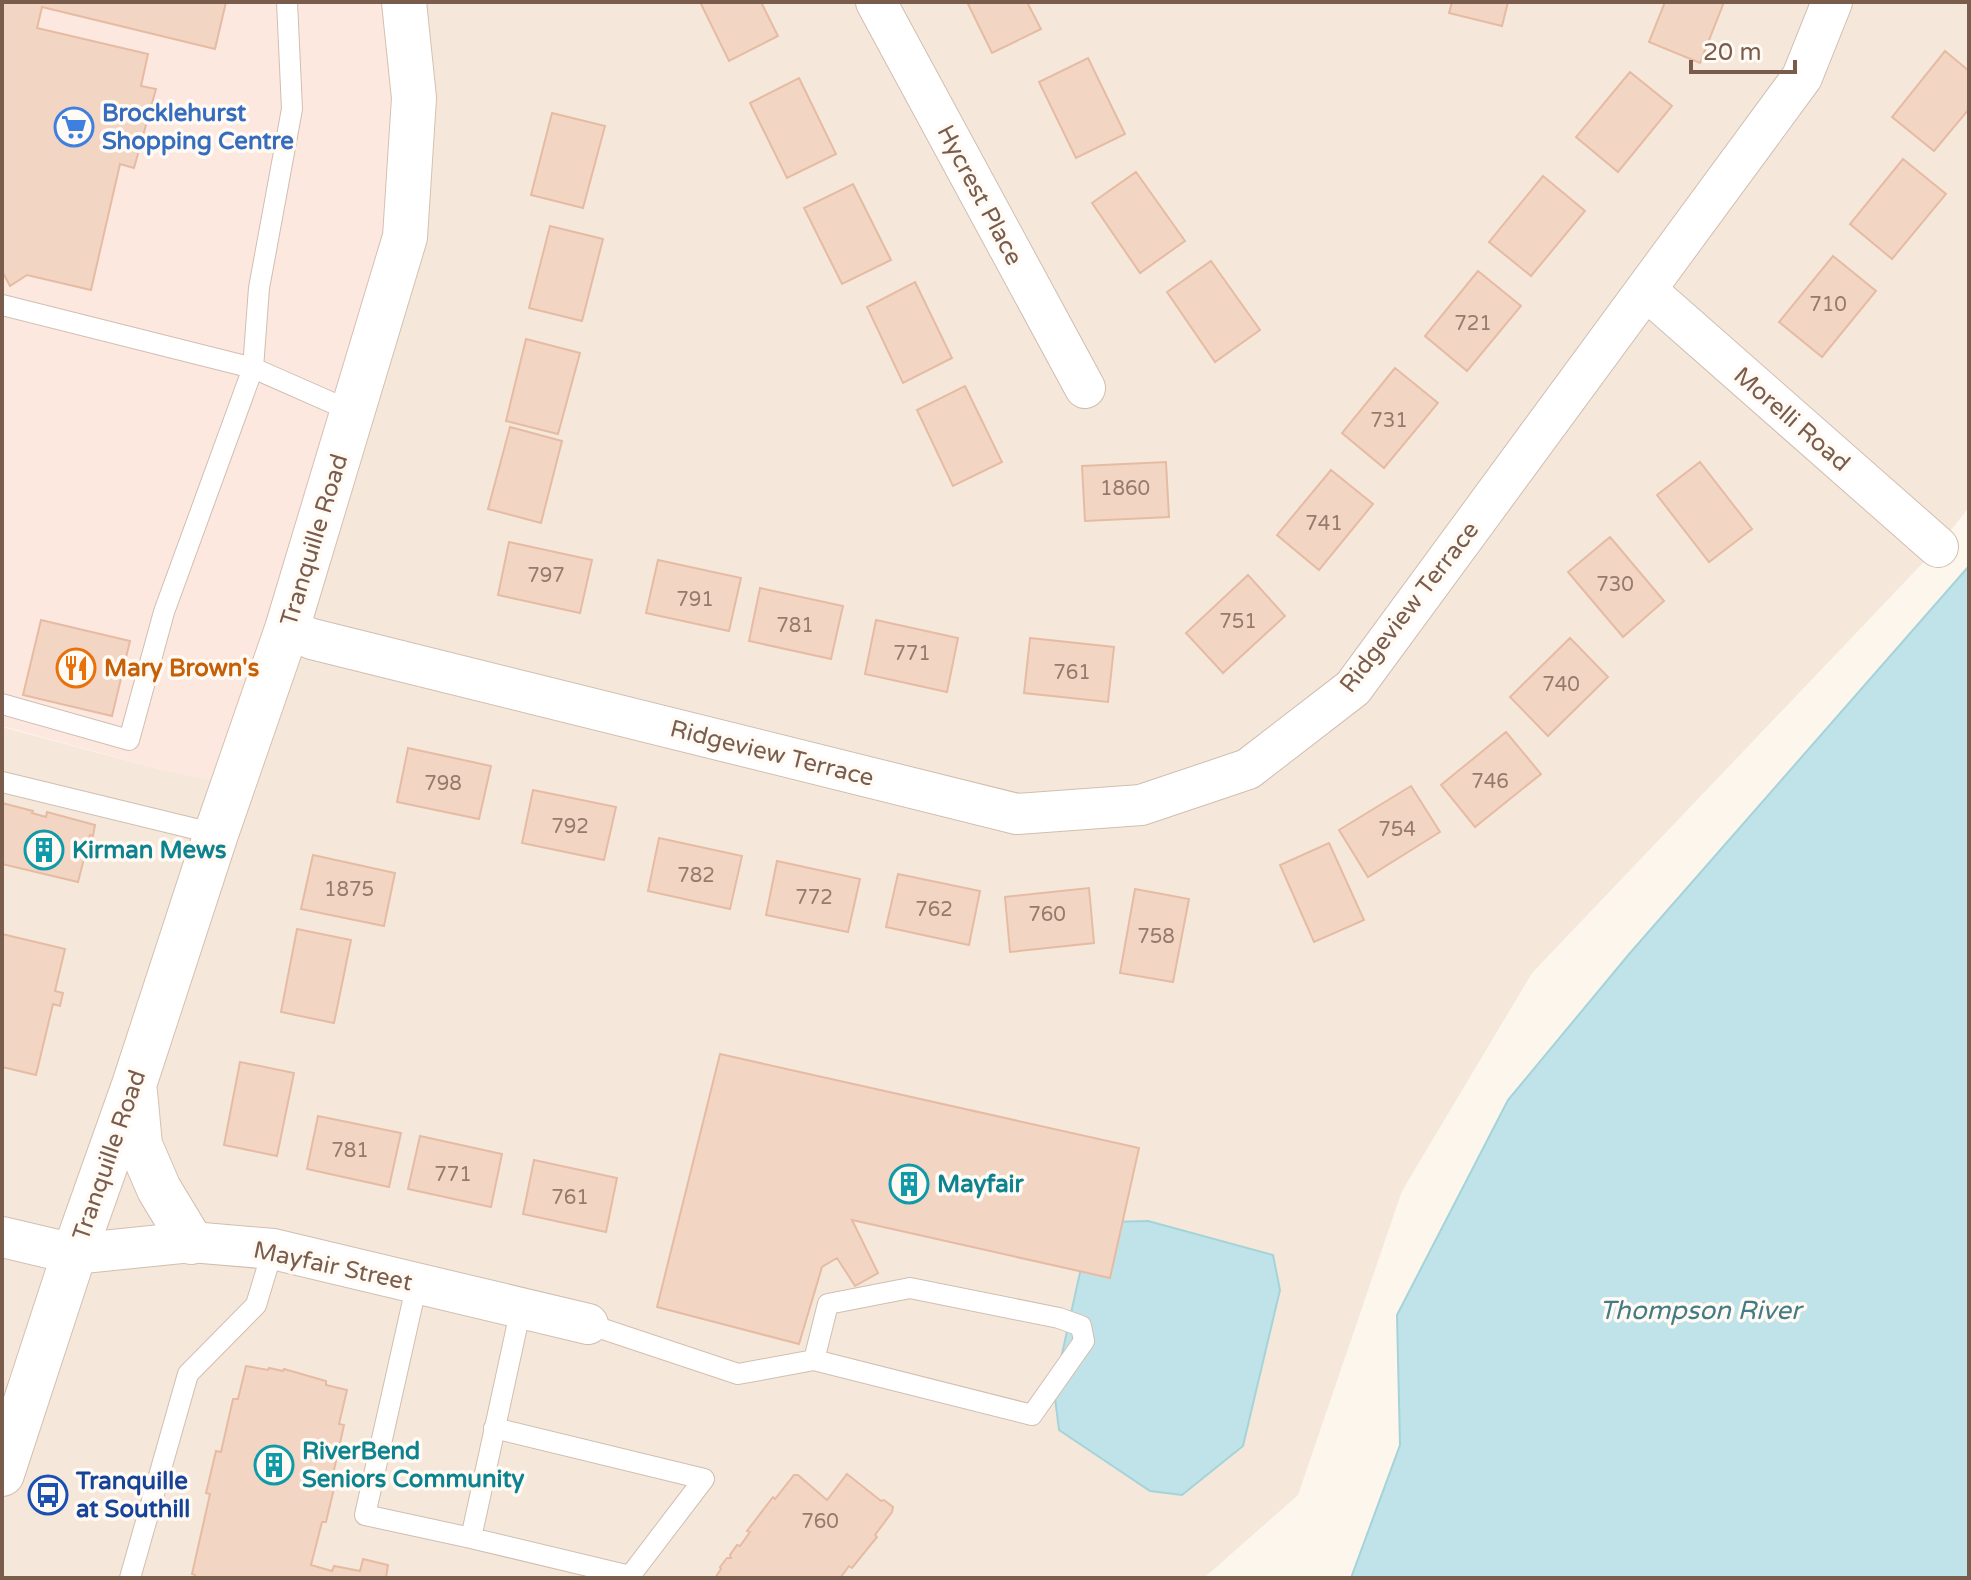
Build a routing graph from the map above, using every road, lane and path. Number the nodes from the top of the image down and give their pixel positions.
1 (287, 2) edge
2 (404, 2) edge
3 (876, 2) edge
4 (1832, 2) edge
5 (1646, 290) junction
6 (2, 305) edge
7 (253, 368) junction
8 (1085, 388) dead end
9 (353, 412) junction
10 (1938, 547) dead end
11 (287, 629) junction
12 (2, 704) edge
13 (2, 782) edge
14 (216, 834) junction
15 (134, 1085) junction
16 (2, 1237) edge
17 (191, 1242) junction
18 (273, 1249) junction
19 (74, 1254) junction
20 (417, 1283) junction
21 (521, 1308) junction
22 (588, 1324) joint
23 (814, 1360) junction
24 (494, 1428) junction
25 (2, 1474) edge
26 (471, 1538) junction
27 (130, 1578) edge

1 - 7 lane
2 - 9 main road, Tranquille Road
3 - 8 street, Hycrest Place
4 - 5 street, Ridgeview Terrace
5 - 10 street, Morelli Road
5 - 11 street, Ridgeview Terrace
6 - 7 lane
7 - 9 lane
7 - 12 lane
9 - 11 main road, Tranquille Road
11 - 14 main road, Tranquille Road
13 - 14 lane
14 - 15 main road, Tranquille Road
15 - 17 main road
15 - 19 main road, Tranquille Road
16 - 19 street, Mayfair Street
17 - 18 street, Mayfair Street
17 - 19 street, Mayfair Street
18 - 20 street, Mayfair Street
18 - 27 lane
19 - 25 main road, Tranquille Road
20 - 21 street, Mayfair Street
20 - 26 lane
21 - 22 street, Mayfair Street
21 - 24 lane
22 - 23 lane
23 - 23 lane
24 - 26 lane
24 - 26 lane

